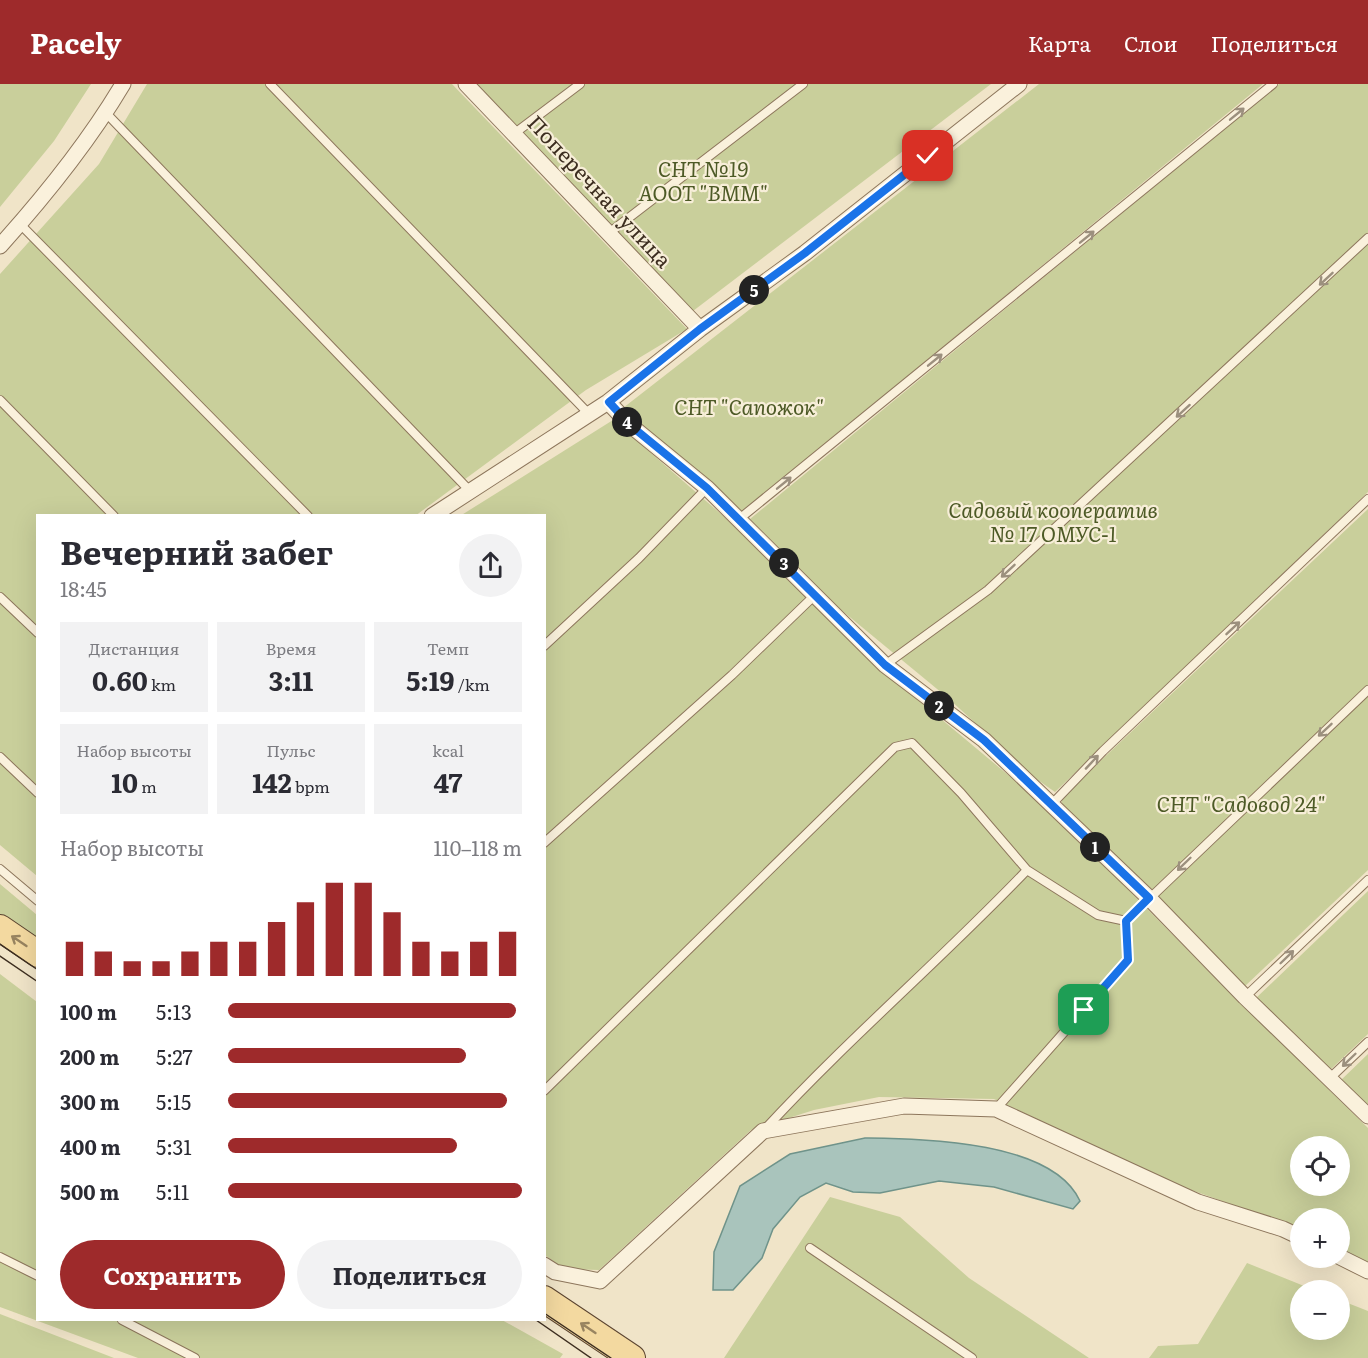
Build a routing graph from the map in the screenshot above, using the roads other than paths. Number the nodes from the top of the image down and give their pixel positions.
1 (123, 84) edge
2 (270, 84) edge
3 (466, 84) edge
4 (580, 84) edge
5 (803, 84) edge
6 (1019, 84) edge
7 (1274, 84) edge
8 (106, 113) junction
9 (515, 133) junction
10 (20, 224) junction
11 (609, 233) junction
12 (1368, 238) edge
13 (0, 246) edge
14 (700, 329) junction
15 (0, 400) edge
16 (609, 402) junction
17 (589, 414) junction
18 (707, 488) junction
19 (470, 491) junction
20 (1368, 499) edge
21 (112, 514) edge
22 (306, 514) edge
23 (435, 514) edge
24 (738, 520) junction
25 (816, 594) junction
26 (0, 597) edge
27 (36, 631) edge
28 (546, 644) edge
29 (885, 665) junction
30 (1368, 690) edge
31 (0, 757) edge
32 (36, 791) edge
33 (1051, 805) junction
34 (546, 841) edge
35 (0, 869) edge
36 (1027, 870) junction
37 (1368, 880) edge
38 (1149, 898) junction
39 (36, 899) edge
40 (1126, 921) junction
41 (0, 928) edge
42 (36, 953) edge
43 (1245, 997) junction
44 (1368, 1042) edge
45 (1329, 1078) junction
46 (546, 1089) edge
47 (996, 1109) junction
48 (1368, 1116) edge
49 (763, 1131) junction
50 (1290, 1232) edge
51 (810, 1248) dead end
52 (0, 1257) edge
53 (1350, 1262) edge
54 (546, 1266) edge
55 (1368, 1271) edge
56 (36, 1275) edge
57 (546, 1300) edge
58 (124, 1321) edge
59 (195, 1358) edge
60 (632, 1358) edge
61 (972, 1358) edge

1 - 8 street
2 - 17 lane
3 - 9 street, Поперечная улица
4 - 9 lane
5 - 11 lane
6 - 14 street
24 -> 7 lane
8 - 10 street
8 - 19 lane
9 - 11 street, Поперечная улица
10 - 13 street
10 - 22 lane
11 - 14 street, Поперечная улица
12 -> 29 lane
14 - 16 street
15 - 21 lane
16 - 17 street
16 - 18 street
17 - 19 street
18 - 24 street
18 - 28 lane
19 - 23 street
33 -> 20 lane
24 - 25 street
25 - 29 street
25 - 34 lane
26 - 27 lane
29 - 33 street
30 -> 38 lane
31 - 32 lane
33 - 38 street
35 - 39 lane
36 - 40 lane
36 - 46 lane
36 - 49 lane
43 -> 37 lane
38 - 40 lane
38 - 43 street
40 - 47 lane
42 -> 41 main road
43 - 45 street
44 -> 45 lane
45 - 48 street
47 - 49 street
47 - 50 street
49 - 54 street
51 - 61 lane
52 - 56 lane
53 - 55 street
60 -> 57 main road
58 - 59 lane

